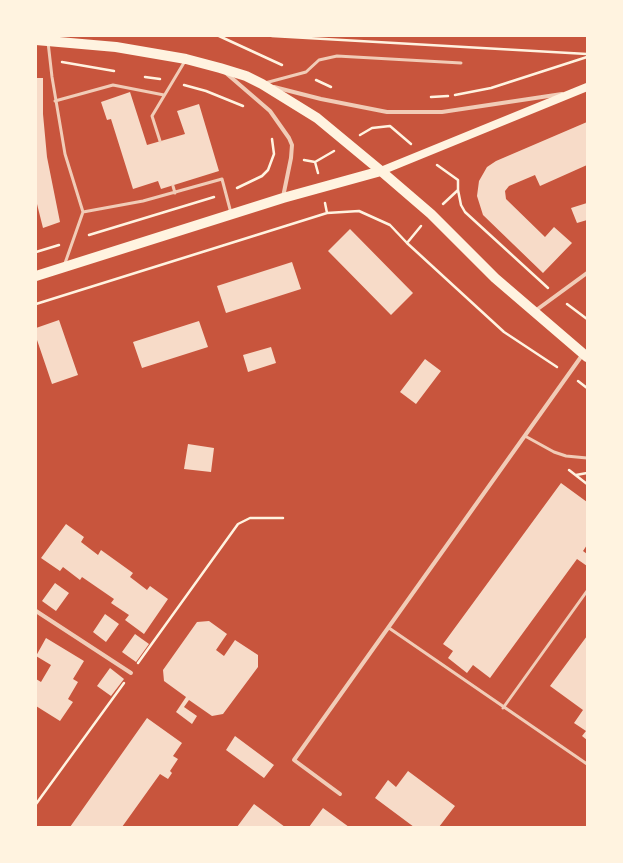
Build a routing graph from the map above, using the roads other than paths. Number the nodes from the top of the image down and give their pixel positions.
1 (36, 40) edge
2 (48, 41) junction
3 (186, 59) junction
4 (461, 63) dead end
5 (220, 68) junction
6 (262, 84) junction
7 (587, 87) edge
8 (577, 91) junction
9 (164, 95) junction
10 (55, 101) junction
11 (160, 141) dead end
12 (382, 171) junction
13 (173, 186) dead end
14 (175, 193) junction
15 (283, 198) junction
16 (83, 212) junction
17 (232, 215) junction
18 (63, 267) junction
19 (587, 273) edge
20 (36, 276) edge
21 (533, 312) junction
22 (585, 355) edge
23 (525, 436) junction
24 (587, 458) edge
25 (587, 591) edge
26 (36, 612) edge
27 (389, 628) junction
28 (131, 672) road end
29 (503, 708) junction
30 (587, 764) edge
31 (340, 794) dead end

1 - 2 main road
2 - 3 main road
2 - 10 lane
3 - 5 main road
3 - 9 lane
4 - 6 lane
5 - 6 main road
5 - 15 street
6 - 8 street
6 - 12 main road
7 - 8 main road
8 - 12 main road
9 - 10 lane
9 - 11 lane
10 - 16 lane
12 - 15 main road
12 - 21 main road
13 - 14 lane
14 - 16 lane
14 - 17 lane
15 - 17 main road
16 - 18 lane
17 - 18 main road
18 - 20 main road
19 - 21 street
21 - 22 main road
22 - 23 street
23 - 24 lane
23 - 27 street
25 - 29 lane
26 - 28 street
27 - 29 lane
27 - 31 street
29 - 30 lane

